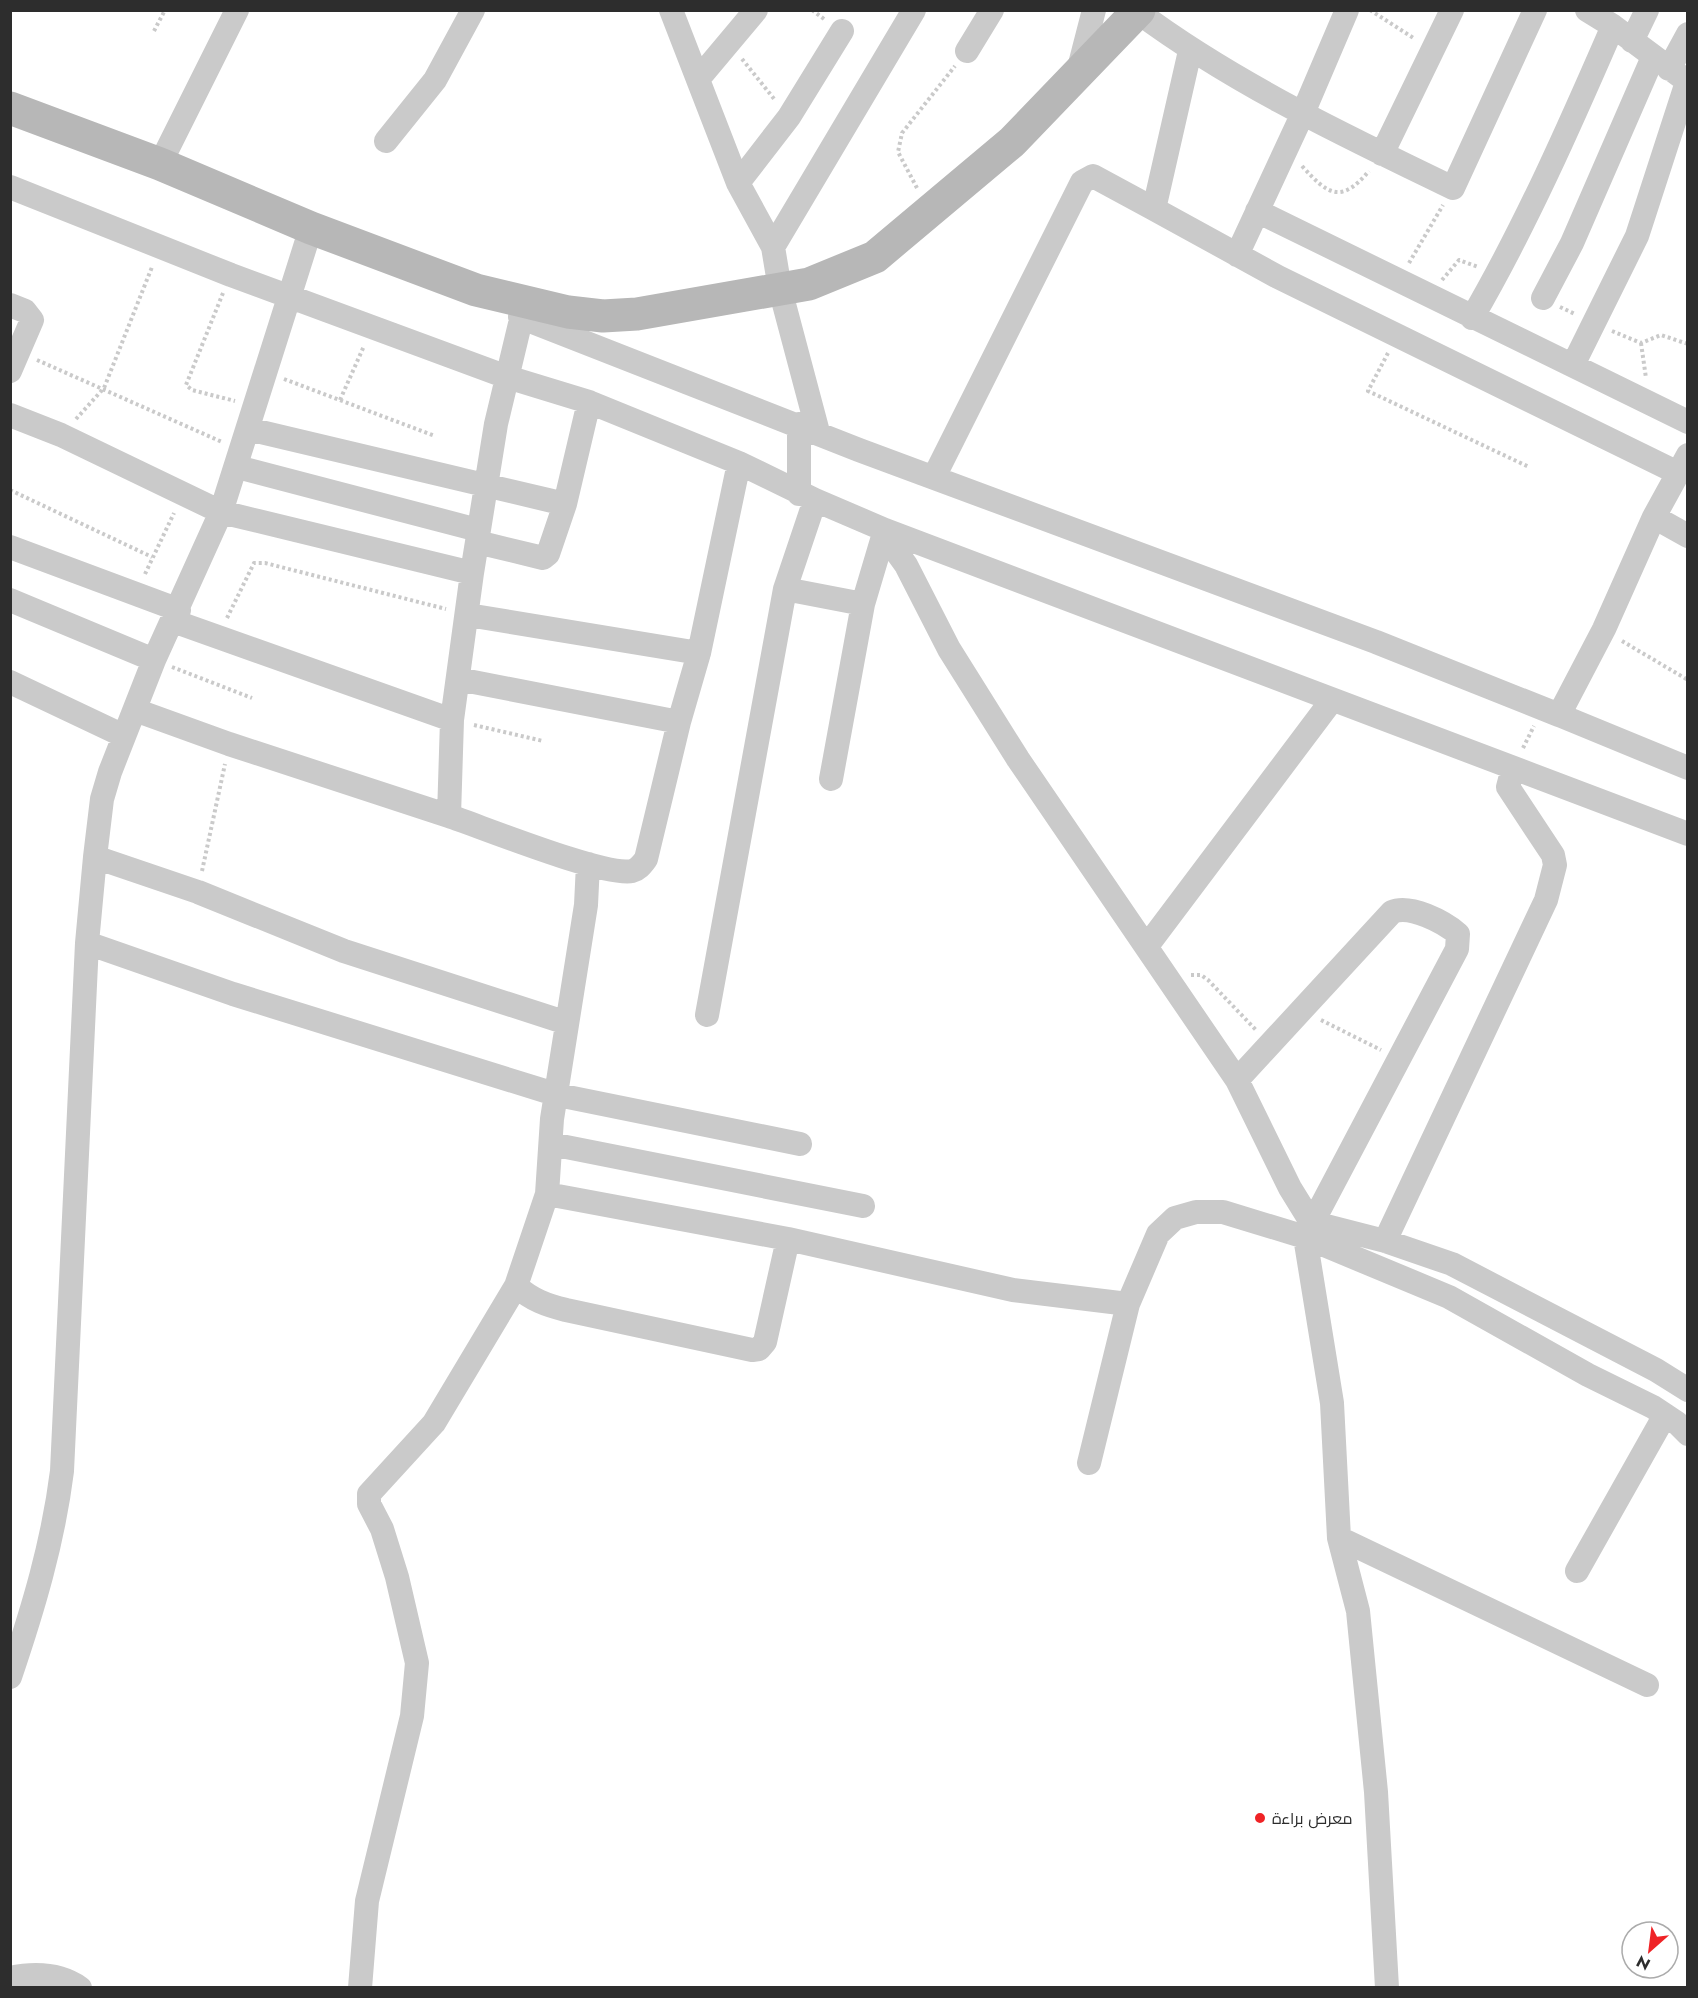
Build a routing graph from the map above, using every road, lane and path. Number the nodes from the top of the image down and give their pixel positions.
1 (165, 10) edge
2 (237, 10) edge
3 (473, 10) edge
4 (671, 10) edge
5 (756, 10) edge
6 (914, 10) edge
7 (992, 10) edge
8 (1094, 10) edge
9 (1347, 10) edge
10 (1370, 10) edge
11 (1452, 10) edge
12 (1535, 10) edge
13 (1587, 10) edge
14 (1647, 10) edge
15 (1139, 11) edge
16 (1613, 26) junction
17 (154, 31) dead end
18 (842, 31) dead end
19 (1688, 34) edge
20 (1632, 40) junction
21 (729, 42) junction
22 (1434, 50) junction
23 (967, 51) joint
24 (1190, 51) junction
25 (1078, 73) junction
26 (1674, 73) edge
27 (699, 78) junction
28 (10, 108) edge
29 (1303, 113) junction
30 (789, 117) junction
31 (386, 141) dead end
32 (1286, 148) junction
33 (1382, 154) junction
34 (160, 164) junction
35 (738, 183) junction
36 (10, 187) edge
37 (1453, 188) junction
38 (1154, 209) junction
39 (1257, 211) junction
40 (930, 213) junction
41 (311, 228) junction
42 (160, 246) junction
43 (773, 248) junction
44 (1237, 255) junction
45 (231, 275) junction
46 (1496, 276) junction
47 (1400, 279) junction
48 (780, 289) junction
49 (289, 295) junction
50 (1431, 296) junction
51 (1543, 298) dead end
52 (10, 305) edge
53 (523, 310) junction
54 (1472, 318) junction
55 (1594, 323) junction
56 (372, 327) junction
57 (1398, 334) junction
58 (1641, 344) junction
59 (1688, 344) edge
60 (15, 362) edge
61 (1573, 365) junction
62 (264, 372) junction
63 (507, 377) junction
64 (1657, 384) dead end
65 (104, 388) junction
66 (340, 400) junction
67 (589, 402) junction
68 (254, 406) junction
69 (10, 415) edge
70 (1688, 423) edge
71 (809, 428) junction
72 (61, 435) junction
73 (435, 436) dead end
74 (242, 449) junction
75 (1685, 462) edge
76 (739, 463) junction
77 (1529, 467) dead end
78 (934, 477) junction
79 (487, 485) junction
80 (10, 490) edge
81 (184, 494) junction
82 (807, 497) junction
83 (565, 504) junction
84 (221, 512) junction
85 (1654, 517) junction
86 (884, 534) junction
87 (477, 536) junction
88 (1688, 536) edge
89 (10, 547) edge
90 (472, 573) junction
91 (785, 588) junction
92 (10, 600) edge
93 (863, 604) junction
94 (468, 615) junction
95 (176, 616) junction
96 (1604, 629) junction
97 (218, 636) junction
98 (699, 653) junction
99 (154, 660) junction
100 (458, 679) junction
101 (1688, 680) edge
102 (10, 682) edge
103 (252, 698) dead end
104 (1332, 700) junction
105 (135, 710) junction
106 (1551, 712) junction
107 (452, 720) junction
108 (679, 722) junction
109 (124, 736) junction
110 (543, 741) dead end
111 (229, 744) junction
112 (1513, 768) junction
113 (1688, 768) edge
114 (831, 779) dead end
115 (449, 816) junction
116 (1688, 834) edge
117 (95, 857) junction
118 (588, 864) junction
119 (198, 892) junction
120 (87, 943) junction
121 (1147, 946) junction
122 (1172, 985) junction
123 (1301, 1010) junction
124 (707, 1015) dead end
125 (567, 1023) junction
126 (1269, 1044) junction
127 (1397, 1058) junction
128 (1237, 1080) junction
129 (558, 1095) junction
130 (551, 1144) junction
131 (800, 1144) dead end
132 (548, 1194) junction
133 (862, 1206) dead end
134 (1308, 1229) junction
135 (788, 1239) junction
136 (1385, 1241) junction
137 (516, 1286) junction
138 (1128, 1304) junction
139 (1688, 1390) edge
140 (1665, 1415) junction
141 (1688, 1434) edge
142 (1089, 1463) dead end
143 (1339, 1538) junction
144 (1577, 1571) dead end
145 (10, 1677) edge
146 (1647, 1685) dead end
147 (10, 1978) edge
148 (81, 1988) edge
149 (360, 1988) edge
150 (1387, 1988) edge

1 - 17 path
2 - 34 street
3 - 31 street
4 - 27 street
5 - 21 street
6 - 43 street
7 - 23 street
8 - 25 street
9 - 29 street
10 - 22 path
11 - 22 street
12 - 37 street
13 - 16 street
14 - 20 street
15 - 24 street
15 - 25 main road
16 - 20 street
16 - 46 street
18 - 30 street
19 - 26 street
20 - 26 street
21 - 27 street
21 - 30 path
22 - 33 street
23 - 40 path
24 - 29 street
24 - 38 street
25 - 40 main road
26 - 51 street
26 - 55 street
27 - 35 street
28 - 34 main road
29 - 32 street
29 - 33 street
30 - 35 street
32 - 33 path
32 - 39 street
33 - 37 street
34 - 41 main road
35 - 43 street
36 - 42 street
37 - 47 path
38 - 44 street
38 - 78 street
39 - 44 street
39 - 47 street
40 - 48 main road
41 - 49 street
41 - 53 main road
42 - 45 street
42 - 65 path
43 - 48 street
44 - 57 street
45 - 49 street
45 - 68 path
46 - 50 path
46 - 54 street
47 - 50 street
48 - 53 main road
48 - 71 street
49 - 56 street
49 - 62 street
50 - 54 street
52 - 60 street
53 - 63 street
53 - 71 street
54 - 61 street
55 - 58 path
55 - 61 street
56 - 63 street
56 - 66 path
57 - 75 street
57 - 77 path
58 - 59 path
58 - 64 path
60 - 65 path
61 - 70 street
62 - 66 path
62 - 68 street
63 - 67 street
63 - 79 street
65 - 72 path
65 - 74 path
66 - 73 path
67 - 76 street
67 - 83 street
68 - 74 street
69 - 72 street
71 - 78 street
71 - 82 street
72 - 81 street
74 - 79 street
74 - 84 street
74 - 87 street
75 - 85 street
76 - 82 street
76 - 98 street
78 - 106 street
79 - 83 street
79 - 87 street
80 - 81 path
81 - 84 street
82 - 86 street
82 - 91 street
83 - 87 street
84 - 90 street
84 - 95 street
85 - 88 street
85 - 96 street
86 - 93 street
86 - 104 street
86 - 121 street
87 - 90 street
89 - 95 street
90 - 94 street
91 - 93 street
91 - 124 street
92 - 99 street
93 - 114 street
94 - 97 path
94 - 98 street
94 - 100 street
95 - 97 street
95 - 99 street
96 - 101 path
96 - 106 street
97 - 107 street
98 - 108 street
99 - 103 path
99 - 105 street
100 - 107 street
100 - 108 street
102 - 109 street
104 - 112 street
104 - 121 street
105 - 109 street
105 - 111 street
106 - 112 path
106 - 113 street
107 - 110 path
107 - 115 street
108 - 118 street
109 - 117 street
111 - 115 street
111 - 119 path
112 - 116 street
112 - 136 street
115 - 118 street
117 - 119 street
117 - 120 street
118 - 125 street
119 - 125 street
120 - 129 street
120 - 145 street
121 - 122 street
122 - 126 path
122 - 128 street
123 - 126 street
123 - 127 path
123 - 127 street
125 - 129 street
126 - 128 street
127 - 134 street
128 - 134 street
129 - 130 street
129 - 131 street
130 - 132 street
130 - 133 street
132 - 135 street
132 - 137 street
134 - 136 street
134 - 138 street
134 - 140 street
134 - 143 street
135 - 137 street
135 - 138 street
136 - 139 street
137 - 149 street
138 - 142 street
140 - 141 street
140 - 144 street
143 - 146 street
143 - 150 street
147 - 148 street

